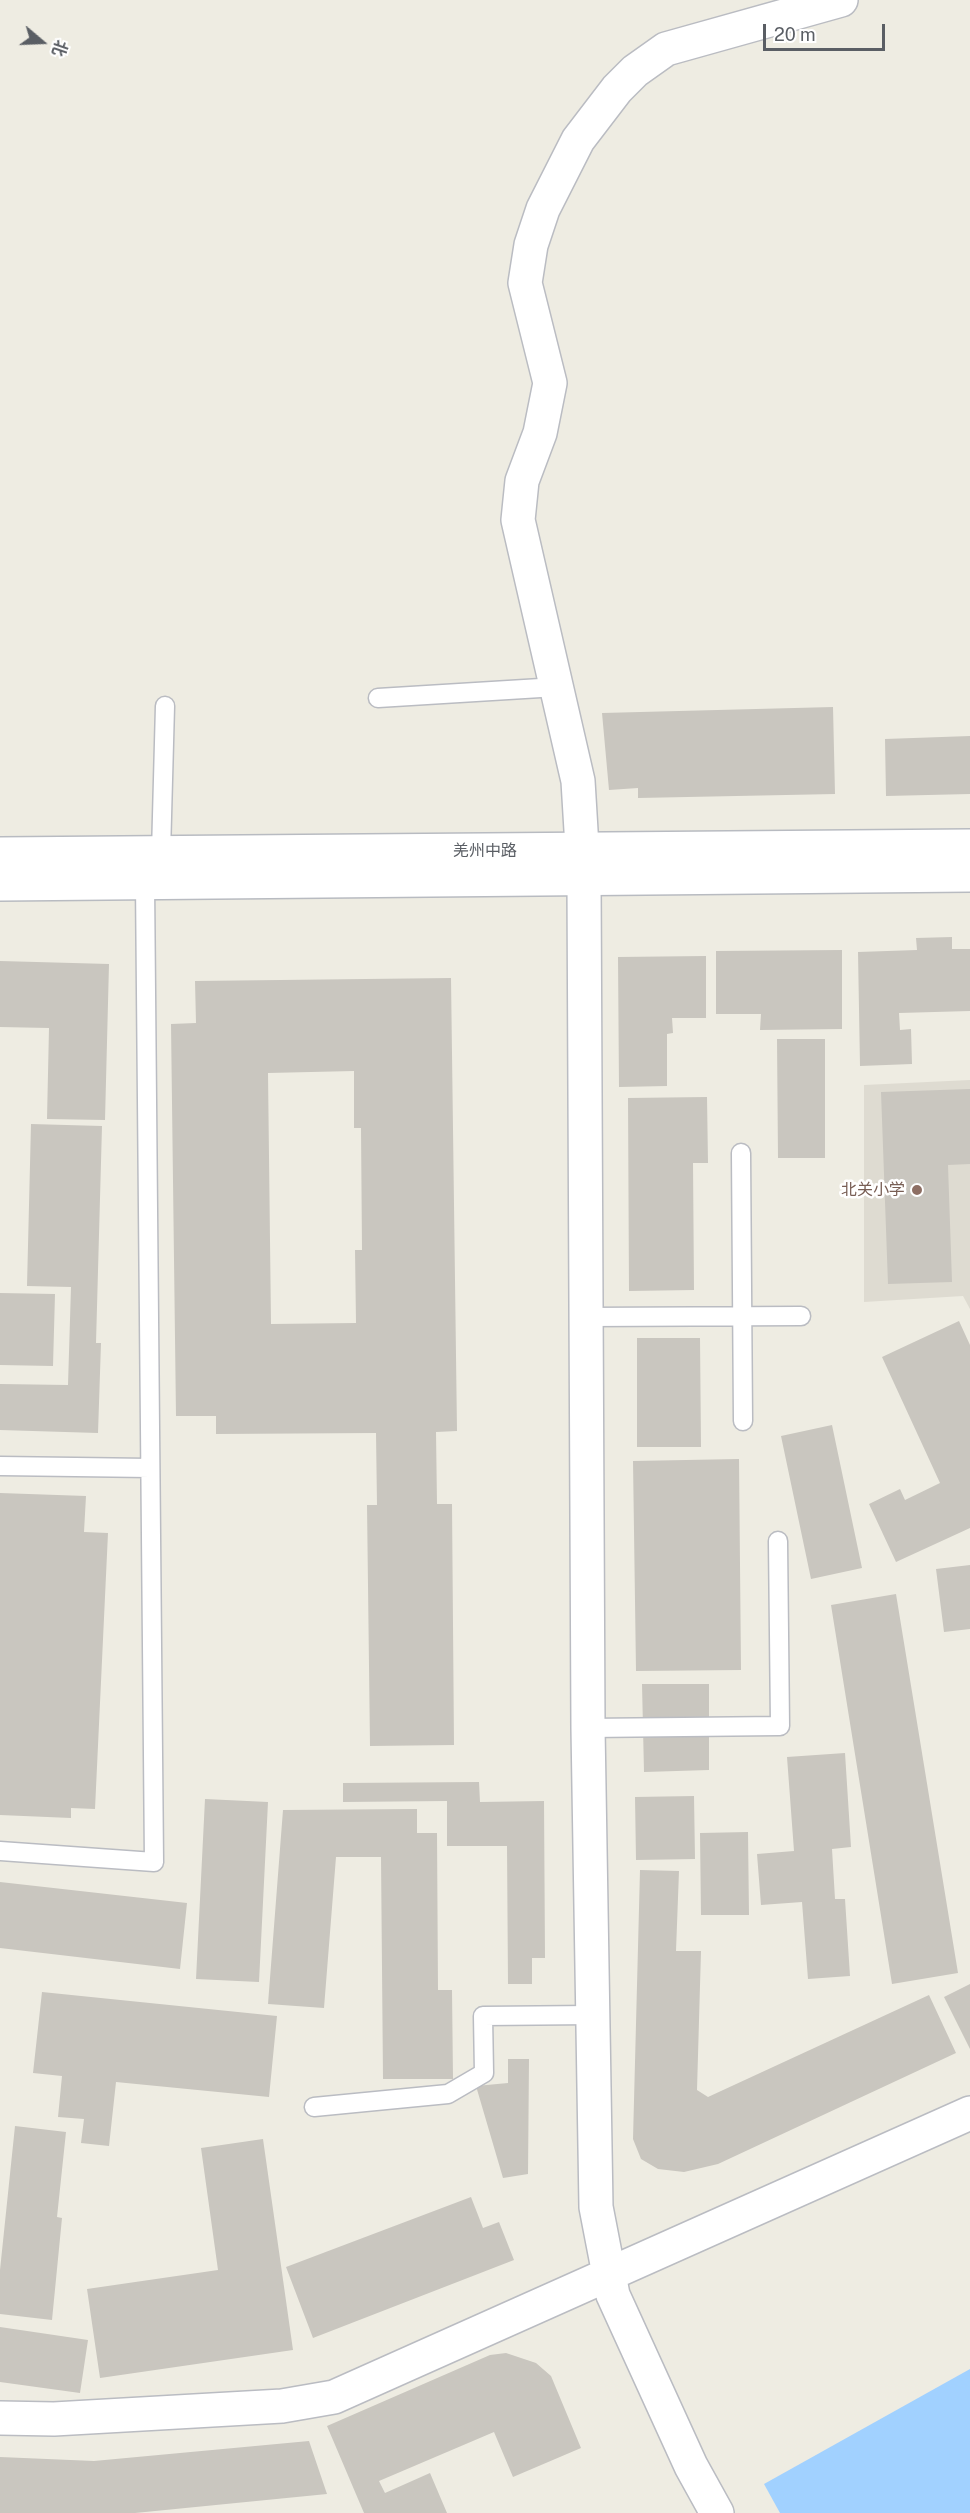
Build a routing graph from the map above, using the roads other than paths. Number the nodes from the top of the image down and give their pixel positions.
1 (842, 0) edge
2 (557, 687) junction
3 (378, 698) dead end
4 (165, 706) dead end
5 (970, 846) edge
6 (161, 853) junction
7 (0, 854) edge
8 (583, 865) junction
9 (970, 875) edge
10 (145, 883) junction
11 (0, 884) edge
12 (741, 1153) dead end
13 (743, 1316) junction
14 (801, 1316) dead end
15 (586, 1317) junction
16 (743, 1421) dead end
17 (0, 1466) edge
18 (150, 1467) junction
19 (778, 1541) dead end
20 (588, 1728) junction
21 (0, 1851) edge
22 (593, 2015) junction
23 (314, 2107) dead end
24 (970, 2113) edge
25 (609, 2274) junction
26 (0, 2418) edge
27 (717, 2513) edge

1 - 2 street
2 - 3 lane
2 - 8 street
4 - 6 lane
5 - 8 street, 羌州中路
6 - 7 street, 羌州中路
6 - 8 street, 羌州中路
8 - 9 street, 羌州中路
8 - 10 street, 羌州中路
8 - 15 street
10 - 11 street, 羌州中路
10 - 18 lane
12 - 13 lane
13 - 14 lane
13 - 15 lane
13 - 16 lane
15 - 20 street
17 - 18 lane
18 - 21 lane
19 - 20 lane
20 - 22 street
22 - 23 lane
22 - 25 street
24 - 25 street
25 - 26 street
25 - 27 street

